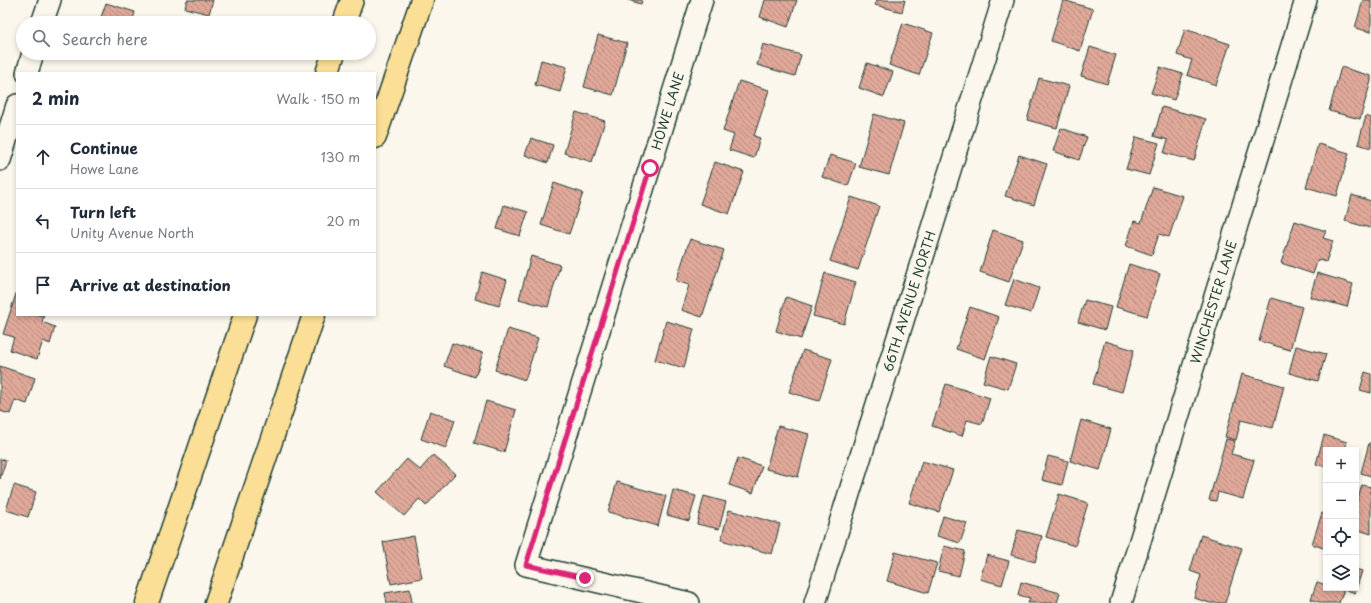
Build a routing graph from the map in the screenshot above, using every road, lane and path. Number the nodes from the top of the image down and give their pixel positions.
1 (50, 0) edge
2 (352, 0) edge
3 (422, 0) edge
4 (702, 0) edge
5 (1003, 0) edge
6 (1306, 0) edge
7 (44, 16) edge
8 (346, 16) edge
9 (31, 60) edge
10 (332, 60) edge
11 (27, 72) edge
12 (327, 72) edge
13 (16, 108) edge
14 (376, 134) edge
15 (0, 160) edge
16 (245, 316) edge
17 (314, 316) edge
18 (147, 603) edge
19 (216, 603) edge
20 (689, 603) edge
21 (815, 603) edge
22 (1121, 603) edge

1 - 7 street
2 - 8 highway
3 - 14 highway
4 - 20 street, HOWE LANE
5 - 21 street, 66TH AVENUE NORTH
6 - 22 street, WINCHESTER LANE
9 - 11 street
10 - 12 highway
13 - 15 street
16 - 18 highway
17 - 19 highway

